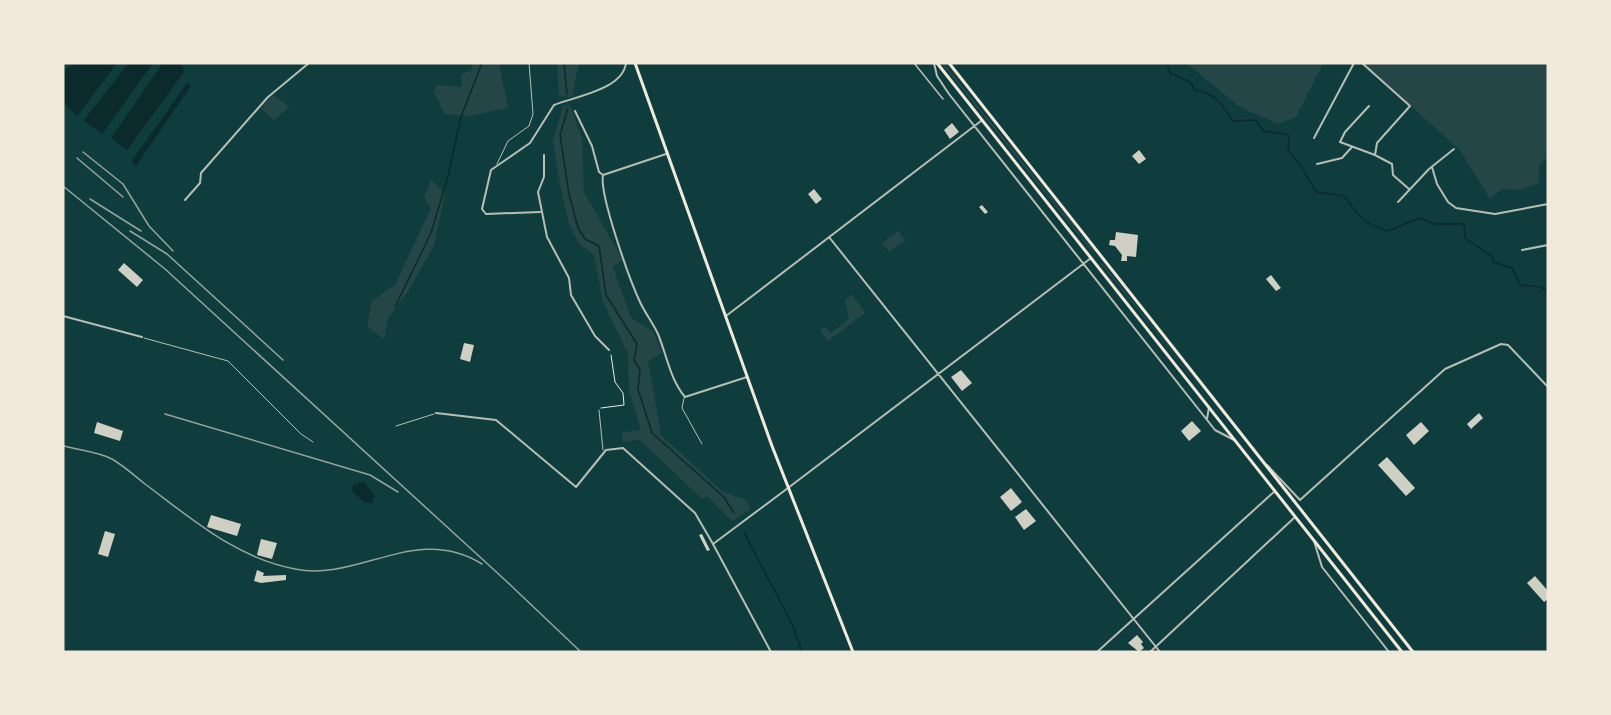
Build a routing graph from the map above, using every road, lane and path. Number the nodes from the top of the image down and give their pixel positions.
1 (309, 63) edge
2 (529, 63) edge
3 (626, 63) edge
4 (635, 63) edge
5 (914, 63) edge
6 (935, 63) edge
7 (948, 63) edge
8 (1354, 63) edge
9 (1362, 63) edge
10 (943, 99) dead end
11 (1369, 106) dead end
12 (575, 111) dead end
13 (982, 120) junction
14 (974, 126) junction
15 (1314, 138) dead end
16 (1352, 147) junction
17 (1454, 149) dead end
18 (668, 154) junction
19 (544, 155) dead end
20 (1375, 155) junction
21 (497, 164) junction
22 (1317, 164) dead end
23 (1432, 167) junction
24 (599, 172) junction
25 (603, 175) junction
26 (602, 183) junction
27 (1408, 189) junction
28 (184, 200) dead end
29 (1398, 202) dead end
30 (1548, 204) edge
31 (540, 212) junction
32 (829, 237) junction
33 (1548, 245) edge
34 (1522, 250) dead end
35 (1098, 253) junction
36 (1091, 258) junction
37 (1083, 265) junction
38 (63, 316) edge
39 (726, 316) junction
40 (142, 337) joint
41 (609, 350) joint
42 (938, 375) junction
43 (747, 377) junction
44 (1548, 387) edge
45 (685, 397) junction
46 (1209, 407) junction
47 (599, 410) joint
48 (436, 413) joint
49 (1206, 419) junction
50 (396, 426) dead end
51 (1236, 441) junction
52 (313, 442) dead end
53 (702, 444) dead end
54 (603, 453) junction
55 (1263, 462) junction
56 (788, 488) junction
57 (1284, 488) junction
58 (1275, 490) junction
59 (1300, 500) junction
60 (1301, 509) junction
61 (1296, 517) junction
62 (1314, 540) junction
63 (713, 544) junction
64 (1329, 544) junction
65 (1322, 550) junction
66 (1371, 598) junction
67 (1364, 604) junction
68 (1132, 620) junction
69 (1401, 636) junction
70 (1394, 642) junction
71 (1155, 647) junction
72 (771, 652) edge
73 (853, 652) edge
74 (1097, 652) edge
75 (1150, 652) edge
76 (1160, 652) edge
77 (1389, 652) edge
78 (1402, 652) edge
79 (1413, 652) edge

1 - 28 street
2 - 21 lane
3 - 21 street
4 - 18 main road
5 - 10 street
6 - 13 main road
6 - 14 street
7 - 35 main road
8 - 15 street
9 - 20 street
11 - 16 street
12 - 24 street
13 - 14 street
13 - 36 main road
14 - 32 street
14 - 37 street
16 - 20 street
16 - 22 street
17 - 23 street
18 - 25 street
18 - 39 main road
19 - 31 street
20 - 27 street
21 - 31 street
23 - 27 street
23 - 30 street
24 - 25 street
24 - 26 street
25 - 26 street
26 - 45 street
27 - 29 street
31 - 41 street
32 - 39 street
32 - 42 street
33 - 34 street
35 - 36 main road
35 - 55 main road
36 - 37 street
36 - 46 main road
37 - 42 street
37 - 49 street
38 - 40 street
39 - 43 main road
40 - 52 lane
41 - 47 path
42 - 56 street
42 - 68 street
43 - 45 street
43 - 56 main road
44 - 59 street
45 - 53 lane
46 - 49 street
46 - 51 main road
47 - 54 lane
48 - 50 lane
48 - 54 street
49 - 51 street
51 - 58 main road
54 - 63 street
55 - 57 main road
55 - 59 street
56 - 63 street
56 - 73 main road
57 - 58 main road
57 - 60 main road
58 - 61 main road
58 - 68 street
59 - 60 street
60 - 61 main road
60 - 64 main road
61 - 62 main road
61 - 71 street
62 - 65 main road
62 - 77 street
63 - 72 street
64 - 65 main road
64 - 66 main road
65 - 67 main road
66 - 67 main road
66 - 69 main road
67 - 70 main road
68 - 71 street
68 - 74 street
69 - 70 main road
69 - 79 main road
70 - 78 main road
71 - 75 street
71 - 76 street

